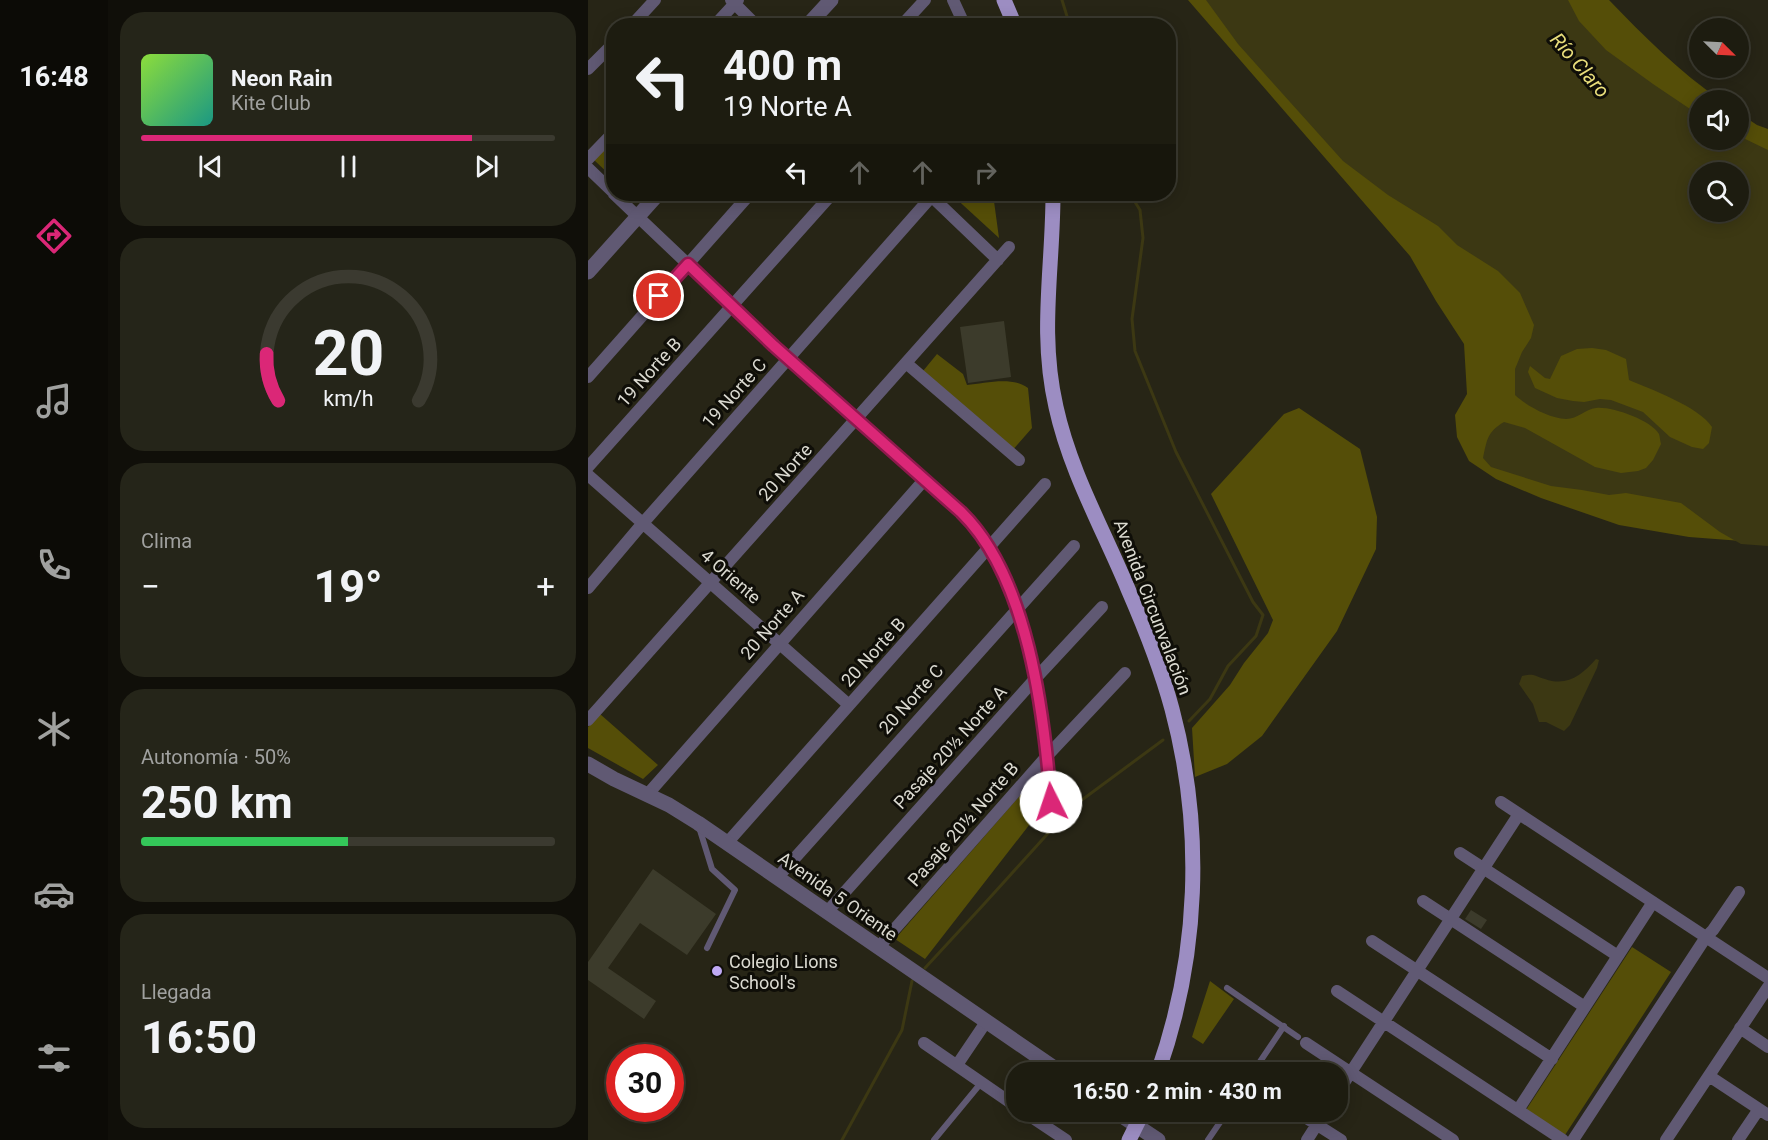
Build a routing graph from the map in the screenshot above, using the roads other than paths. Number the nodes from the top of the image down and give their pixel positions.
1 (655, 0) edge
2 (831, 0) edge
3 (925, 0) edge
4 (953, 0) edge
5 (1004, 0) edge
6 (734, 1) edge
7 (638, 18) edge
8 (720, 18) edge
9 (750, 18) edge
10 (814, 18) edge
11 (908, 18) edge
12 (961, 18) edge
13 (1012, 18) edge
14 (606, 51) edge
15 (588, 69) edge
16 (606, 140) edge
17 (588, 159) edge
18 (588, 168) edge
19 (606, 185) edge
20 (622, 201) edge
21 (652, 201) edge
22 (744, 201) edge
23 (826, 201) edge
24 (926, 201) edge
25 (937, 201) edge
26 (1053, 201) edge
27 (638, 216) junction
28 (1009, 248) dead end
29 (998, 260) junction
30 (688, 264) junction
31 (588, 272) edge
32 (732, 306) junction
33 (789, 359) junction
34 (906, 363) junction
35 (588, 377) edge
36 (857, 418) junction
37 (1019, 460) dead end
38 (588, 467) edge
39 (588, 475) edge
40 (925, 479) junction
41 (1045, 484) dead end
42 (643, 523) junction
43 (1074, 546) dead end
44 (990, 547) junction
45 (711, 582) junction
46 (588, 588) edge
47 (1102, 607) dead end
48 (1016, 609) junction
49 (779, 643) junction
50 (1125, 673) dead end
51 (1035, 679) junction
52 (849, 705) junction
53 (588, 720) edge
54 (1047, 756) junction
55 (588, 764) edge
56 (647, 795) junction
57 (1051, 802) dead end
58 (1502, 802) dead end
59 (1520, 814) junction
60 (698, 823) junction
61 (727, 843) junction
62 (1460, 853) dead end
63 (1484, 868) junction
64 (777, 878) junction
65 (1739, 892) dead end
66 (1423, 902) dead end
67 (1653, 902) junction
68 (827, 912) junction
69 (1451, 919) junction
70 (1706, 937) junction
71 (1372, 941) dead end
72 (707, 948) dead end
73 (878, 948) junction
74 (1618, 956) junction
75 (1417, 970) junction
76 (1768, 978) edge
77 (1768, 987) edge
78 (1227, 988) dead end
79 (1337, 991) dead end
80 (1585, 1007) junction
81 (986, 1022) junction
82 (1384, 1022) junction
83 (1284, 1026) junction
84 (1740, 1028) junction
85 (1302, 1040) joint
86 (924, 1043) dead end
87 (1768, 1047) edge
88 (1552, 1059) junction
89 (1045, 1062) edge
90 (1161, 1062) edge
91 (1260, 1062) edge
92 (957, 1065) junction
93 (1351, 1073) junction
94 (1709, 1076) junction
95 (1348, 1077) edge
96 (981, 1082) junction
97 (1006, 1099) edge
98 (1518, 1110) junction
99 (1764, 1112) edge
100 (1039, 1122) edge
101 (1138, 1122) edge
102 (1143, 1122) edge
103 (1220, 1122) edge
104 (1314, 1122) edge
105 (1317, 1124) junction
106 (934, 1140) edge
107 (1066, 1140) edge
108 (1129, 1140) edge
109 (1158, 1140) edge
110 (1208, 1140) edge
111 (1307, 1140) edge
112 (1341, 1140) edge
113 (1453, 1140) edge
114 (1563, 1140) edge
115 (1573, 1140) edge
116 (1666, 1140) edge
117 (1738, 1140) edge

1 - 7 street
2 - 10 street
3 - 11 street
4 - 12 street
5 - 13 main road
6 - 8 street
6 - 9 street
14 - 15 street
16 - 17 street
18 - 19 street
20 - 27 street
21 - 27 street
22 - 30 street
23 - 32 street, 19 Norte B
24 - 33 street, 19 Norte C
25 - 29 street
26 - 90 main road, Avenida Circunvalación
27 - 30 street
27 - 31 street
28 - 29 street, 20 Norte
29 - 34 street, 20 Norte
30 - 32 street
30 - 35 street
32 - 33 street
32 - 38 street, 19 Norte B
33 - 36 street
33 - 42 street, 19 Norte C
34 - 36 street, 20 Norte
34 - 37 street
36 - 40 street
36 - 45 street, 20 Norte
39 - 42 street, 4 Oriente
40 - 44 street
40 - 49 street, 20 Norte A
41 - 44 street, 20 Norte B
42 - 45 street, 4 Oriente
42 - 46 street, 19 Norte C
43 - 48 street, 20 Norte C
44 - 48 street
44 - 52 street, 20 Norte B
45 - 49 street, 4 Oriente
45 - 53 street, 20 Norte
47 - 51 street, Pasaje 20½ Norte A
48 - 51 street
48 - 64 street, 20 Norte C
49 - 52 street, 4 Oriente
49 - 56 street, 20 Norte A
50 - 54 street, Pasaje 20½ Norte B
51 - 54 street
51 - 68 street, Pasaje 20½ Norte A
52 - 61 street, 20 Norte B
54 - 57 street
54 - 73 street, Pasaje 20½ Norte B
55 - 56 street, Avenida 5 Oriente
56 - 60 street, Avenida 5 Oriente
58 - 59 street
59 - 63 street
59 - 67 street
60 - 61 street, Avenida 5 Oriente
60 - 72 lane
61 - 64 street, Avenida 5 Oriente
62 - 63 street
63 - 69 street
63 - 74 street
64 - 68 street, Avenida 5 Oriente
65 - 70 street
66 - 69 street
67 - 70 street
67 - 74 street
68 - 73 street, Avenida 5 Oriente
69 - 75 street
69 - 80 street
70 - 76 street
70 - 115 street
71 - 75 street
73 - 81 street, Avenida 5 Oriente
74 - 80 street
75 - 82 street
75 - 88 street
77 - 84 street
78 - 83 lane
79 - 82 street
80 - 88 street
81 - 89 street, Avenida 5 Oriente
81 - 92 street
82 - 93 street
82 - 98 street
83 - 85 lane
83 - 91 lane
84 - 87 street
84 - 94 street
85 - 93 street
86 - 92 street
88 - 98 street
92 - 96 street
93 - 95 street
93 - 113 street
94 - 99 street
94 - 116 street
96 - 97 street
96 - 106 lane
98 - 114 street
99 - 117 street
100 - 107 street
101 - 108 main road
102 - 109 street
103 - 110 lane
104 - 105 street
105 - 111 street
105 - 112 street

